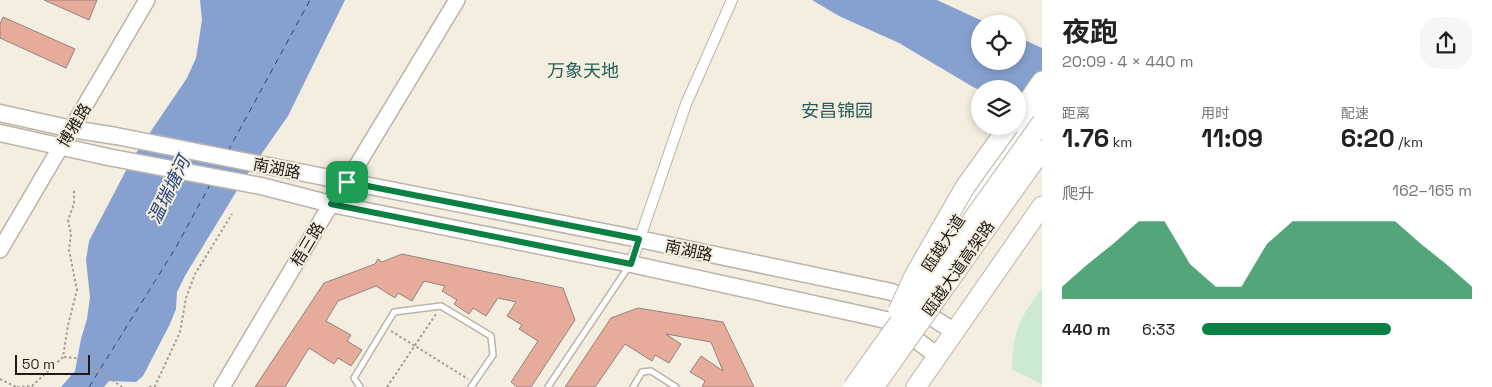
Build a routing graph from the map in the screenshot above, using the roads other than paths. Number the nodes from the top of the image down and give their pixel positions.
1 (147, 0) edge
2 (457, 0) edge
3 (732, 0) edge
4 (1042, 82) edge
5 (1042, 100) edge
6 (0, 114) edge
7 (1026, 116) edge
8 (1026, 119) edge
9 (72, 129) junction
10 (0, 133) edge
11 (1011, 135) edge
12 (1014, 135) edge
13 (1015, 135) edge
14 (61, 146) junction
15 (1042, 150) edge
16 (347, 182) junction
17 (331, 204) junction
18 (1042, 206) edge
19 (639, 239) junction
20 (0, 250) edge
21 (631, 264) junction
22 (905, 301) junction
23 (890, 321) junction
24 (955, 332) junction
25 (881, 349) junction
26 (938, 356) junction
27 (473, 385) edge
28 (222, 387) edge
29 (360, 387) edge
30 (481, 387) edge
31 (548, 387) edge
32 (633, 387) edge
33 (676, 387) edge
34 (844, 387) edge
35 (853, 387) edge
36 (874, 387) edge
37 (916, 387) edge

1 - 9 street, 博雅路
2 - 16 street, 梧三路
3 - 19 street
4 - 7 highway
5 - 8 highway, 瓯越大道
6 - 9 main road, 南湖路
9 - 14 street, 博雅路
9 - 16 main road, 南湖路
10 - 14 main road, 南湖路
11 - 25 highway, bridge
12 - 22 highway, 瓯越大道
13 - 25 highway, 瓯越大道高架路, bridge
14 - 17 main road, 南湖路
14 - 20 street, 博雅路
15 - 36 highway, 瓯越大道高架路, bridge
16 - 17 street, 梧三路
16 - 19 main road, 南湖路
17 - 21 main road, 南湖路
17 - 28 street, 梧三路
18 - 24 highway
19 - 21 street
19 - 22 main road, 南湖路
21 - 23 main road, 南湖路
21 - 31 lane
22 - 23 highway, 瓯越大道
22 - 24 main road, 南湖路
23 - 26 main road, 南湖路
23 - 34 highway, 瓯越大道
24 - 26 highway
25 - 35 highway, 瓯越大道高架路, bridge
26 - 37 highway
27 - 29 lane
27 - 30 lane
32 - 33 lane

